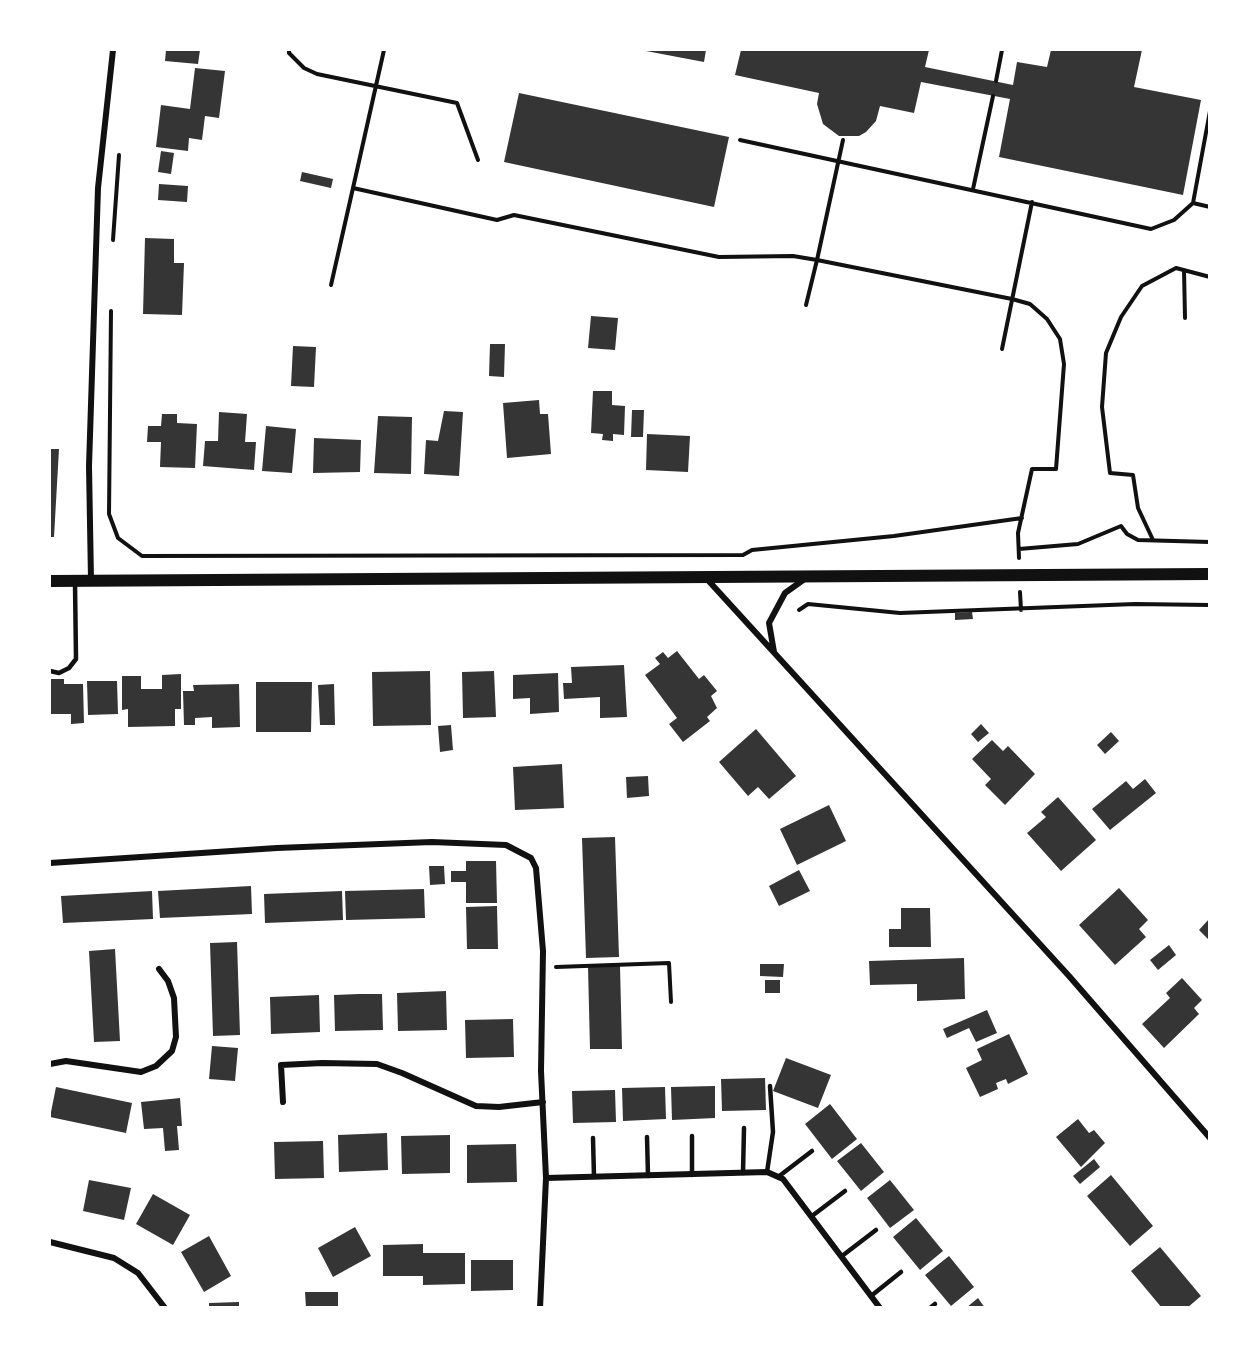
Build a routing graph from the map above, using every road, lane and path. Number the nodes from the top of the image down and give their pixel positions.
1 (112, 50) edge
2 (290, 50) edge
3 (384, 50) edge
4 (1002, 50) edge
5 (996, 81) dead end
6 (376, 87) junction
7 (993, 96) dead end
8 (1209, 111) edge
9 (740, 140) dead end
10 (843, 140) dead end
11 (119, 153) dead end
12 (478, 160) dead end
13 (839, 161) junction
14 (353, 188) junction
15 (973, 189) junction
16 (1032, 202) junction
17 (1193, 202) junction
18 (1209, 207) edge
19 (113, 242) dead end
20 (817, 260) junction
21 (1184, 270) junction
22 (1209, 277) edge
23 (332, 285) dead end
24 (111, 299) dead end
25 (1012, 299) junction
26 (806, 306) dead end
27 (1185, 318) dead end
28 (1002, 349) dead end
29 (1022, 518) junction
30 (1153, 540) junction
31 (1209, 542) edge
32 (1019, 549) junction
33 (1209, 574) edge
34 (1020, 575) junction
35 (807, 577) junction
36 (705, 578) junction
37 (75, 580) junction
38 (91, 580) junction
39 (50, 581) edge
40 (1209, 604) edge
41 (1021, 609) junction
42 (799, 610) dead end
43 (774, 652) junction
44 (50, 671) edge
45 (50, 863) edge
46 (542, 968) junction
47 (159, 969) dead end
48 (670, 1002) dead end
49 (50, 1064) edge
50 (770, 1086) dead end
51 (284, 1102) dead end
52 (543, 1102) junction
53 (744, 1128) dead end
54 (692, 1136) dead end
55 (647, 1137) dead end
56 (593, 1138) dead end
57 (1209, 1138) edge
58 (812, 1151) dead end
59 (767, 1172) junction
60 (743, 1173) junction
61 (693, 1175) junction
62 (648, 1176) junction
63 (778, 1177) junction
64 (546, 1178) junction
65 (594, 1178) junction
66 (845, 1191) dead end
67 (812, 1216) junction
68 (876, 1230) dead end
69 (50, 1242) edge
70 (842, 1256) junction
71 (901, 1272) dead end
72 (871, 1296) junction
73 (935, 1304) dead end
74 (165, 1308) edge
75 (540, 1308) edge
76 (880, 1308) edge
77 (930, 1308) edge

1 - 38 street
2 - 6 path
3 - 6 path
4 - 5 path
6 - 12 path
6 - 14 path
7 - 15 path
8 - 17 path
9 - 13 path
10 - 13 path
11 - 19 path
13 - 15 path
13 - 20 path
14 - 20 path
14 - 23 path
15 - 16 path
16 - 17 path
16 - 25 path
17 - 18 path
20 - 25 path
20 - 26 path
21 - 22 path
21 - 27 path
21 - 30 path
24 - 29 path
25 - 28 path
25 - 29 path
29 - 32 path
30 - 31 path
30 - 32 path
32 - 34 path
33 - 34 main road
34 - 35 main road
34 - 41 path
35 - 36 main road
35 - 43 street
36 - 38 main road
36 - 43 street
37 - 38 main road
37 - 39 main road
37 - 44 lane
40 - 41 path
41 - 42 path
43 - 57 street
45 - 46 street
46 - 48 path
46 - 52 street
47 - 49 street
50 - 59 lane
51 - 52 street
52 - 64 street
53 - 60 lane
54 - 61 lane
55 - 62 lane
56 - 65 lane
58 - 63 lane
59 - 60 street
59 - 63 street
60 - 61 street
61 - 62 street
62 - 65 street
63 - 67 street
64 - 65 street
64 - 75 street
66 - 67 lane
67 - 70 street
68 - 70 lane
69 - 74 street
70 - 72 street
71 - 72 lane
72 - 76 street
73 - 77 lane

